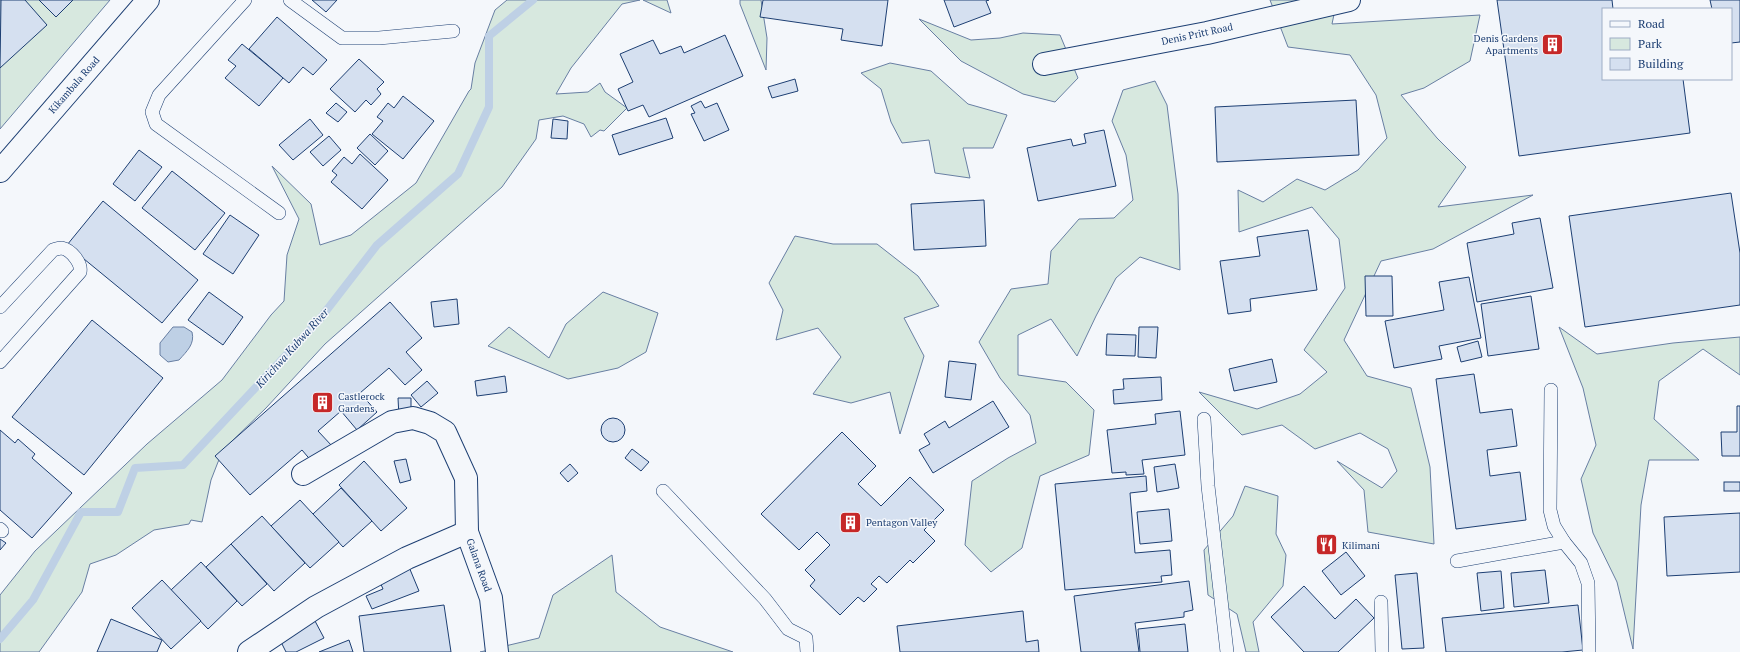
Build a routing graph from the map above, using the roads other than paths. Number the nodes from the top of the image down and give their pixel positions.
1 (148, 0) edge
2 (245, 0) edge
3 (290, 0) edge
4 (1349, 0) edge
5 (453, 31) dead end
6 (1044, 64) dead end
7 (0, 171) edge
8 (278, 213) dead end
9 (0, 307) edge
10 (0, 362) edge
11 (1551, 390) dead end
12 (1204, 419) dead end
13 (303, 474) dead end
14 (663, 491) dead end
15 (467, 532) junction
16 (1564, 542) junction
17 (1458, 561) dead end
18 (1381, 602) dead end
19 (249, 652) edge
20 (496, 652) edge
21 (807, 652) edge
22 (1227, 652) edge
23 (1382, 652) edge
24 (1589, 652) edge

1 - 7 street, Kikambala Road
2 - 8 lane
3 - 5 lane
4 - 6 street, Denis Pritt Road
9 - 10 lane
11 - 16 lane
12 - 22 lane
13 - 15 street, Galana Road
14 - 21 lane
15 - 19 street
15 - 20 street, Galana Road
16 - 17 lane
16 - 24 lane
18 - 23 lane

